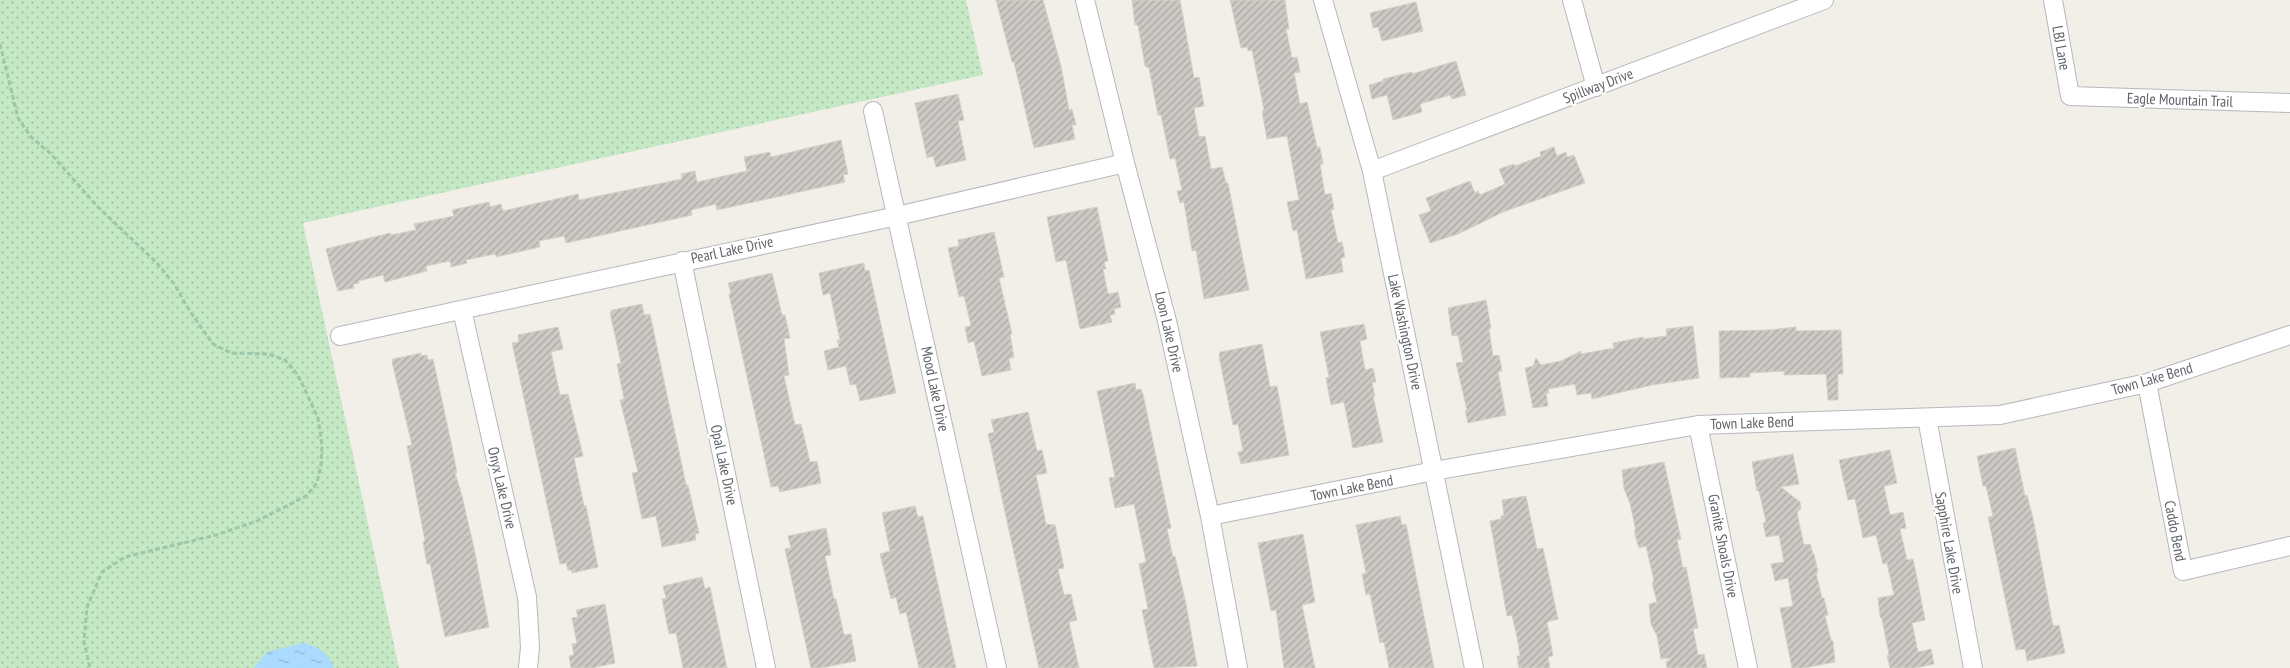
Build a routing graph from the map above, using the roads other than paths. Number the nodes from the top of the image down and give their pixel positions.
1 (1085, 0) edge
2 (1323, 0) edge
3 (1572, 0) edge
4 (1824, 0) edge
5 (2052, 0) edge
6 (1596, 87) junction
7 (2070, 96) joint
8 (2290, 103) edge
9 (873, 111) dead end
10 (1125, 163) junction
11 (1372, 171) junction
12 (897, 216) junction
13 (682, 261) junction
14 (462, 310) junction
15 (2290, 335) edge
16 (340, 336) dead end
17 (2147, 383) junction
18 (1927, 418) junction
19 (1698, 425) junction
20 (1434, 472) junction
21 (1210, 516) junction
22 (2290, 546) edge
23 (528, 668) edge
24 (766, 668) edge
25 (997, 668) edge
26 (1238, 668) edge
27 (1474, 668) edge
28 (1748, 668) edge
29 (1973, 668) edge

1 - 10 street, Loon Lake Drive
2 - 11 street, Lake Washington Drive
3 - 6 street
4 - 6 street, Spillway Drive
5 - 7 street, LBJ Lane
6 - 11 street, Spillway Drive
7 - 8 street, Eagle Mountain Trail
9 - 12 street, Mood Lake Drive
10 - 12 street, Pearl Lake Drive
10 - 21 street, Loon Lake Drive
11 - 20 street, Lake Washington Drive
12 - 13 street, Pearl Lake Drive
12 - 25 street, Mood Lake Drive
13 - 14 street, Pearl Lake Drive
13 - 24 street, Opal Lake Drive
14 - 16 street, Pearl Lake Drive
14 - 23 street, Onyx Lake Drive
15 - 17 street, Town Lake Bend
17 - 18 street, Town Lake Bend
17 - 22 street, Caddo Bend
18 - 19 street, Town Lake Bend
18 - 29 street, Sapphire Lake Drive
19 - 20 street, Town Lake Bend
19 - 28 street, Granite Shoals Drive
20 - 21 street, Town Lake Bend
20 - 27 street, Lake Washington Drive
21 - 26 street, Loon Lake Drive

